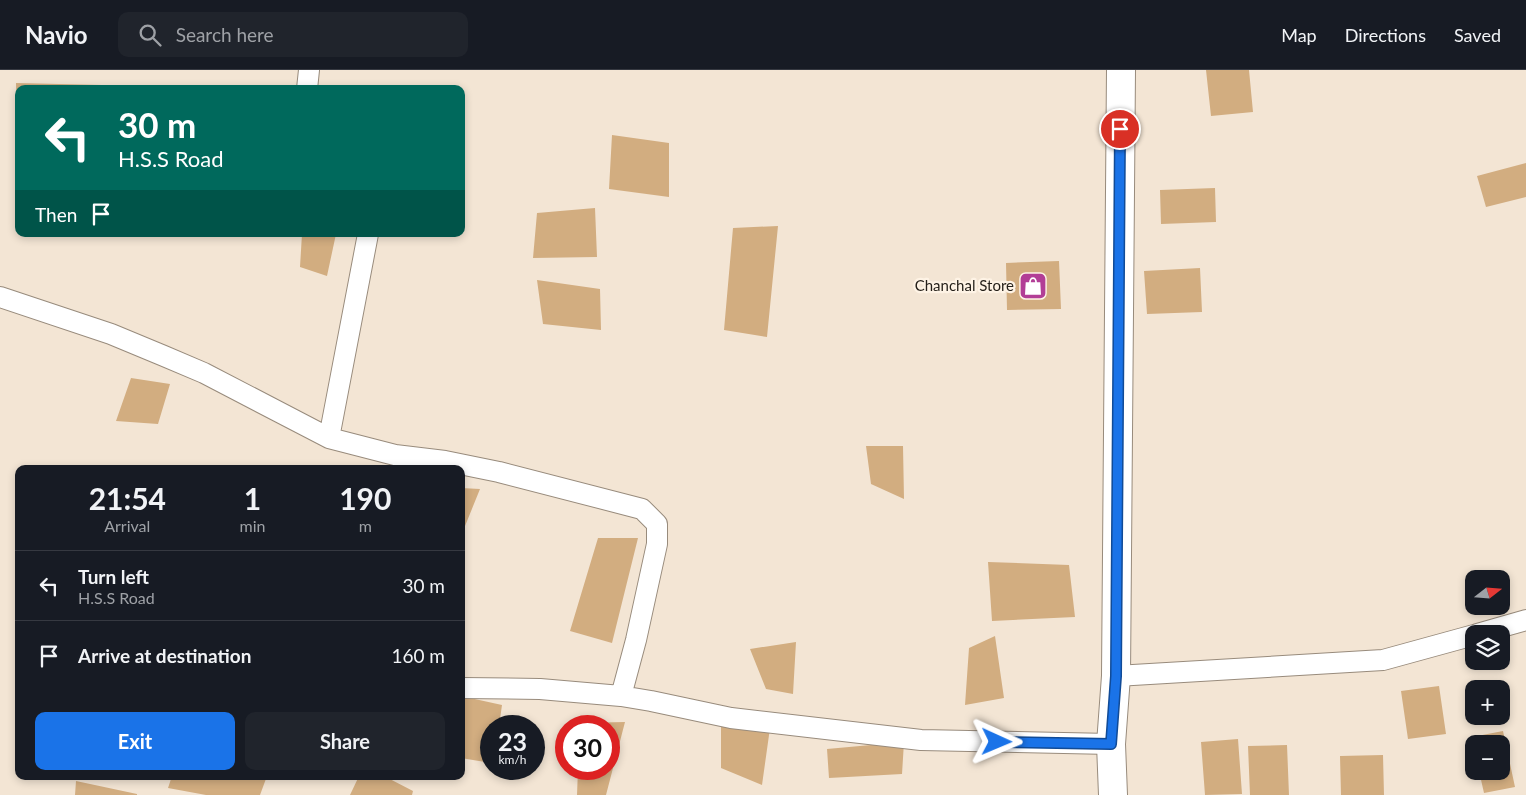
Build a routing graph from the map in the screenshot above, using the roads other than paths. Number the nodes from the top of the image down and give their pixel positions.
1 (309, 70) edge
2 (1121, 70) edge
3 (307, 85) edge
4 (367, 237) edge
5 (0, 297) edge
6 (329, 438) junction
7 (1526, 620) edge
8 (1508, 625) edge
9 (1465, 637) edge
10 (1116, 676) junction
11 (465, 688) edge
12 (621, 696) junction
13 (1111, 744) junction
14 (1113, 795) edge

1 - 3 street
2 - 10 highway
4 - 6 street
5 - 6 street
6 - 12 street
7 - 8 street
9 - 10 street
10 - 13 highway
11 - 12 street
12 - 13 street
13 - 14 highway

